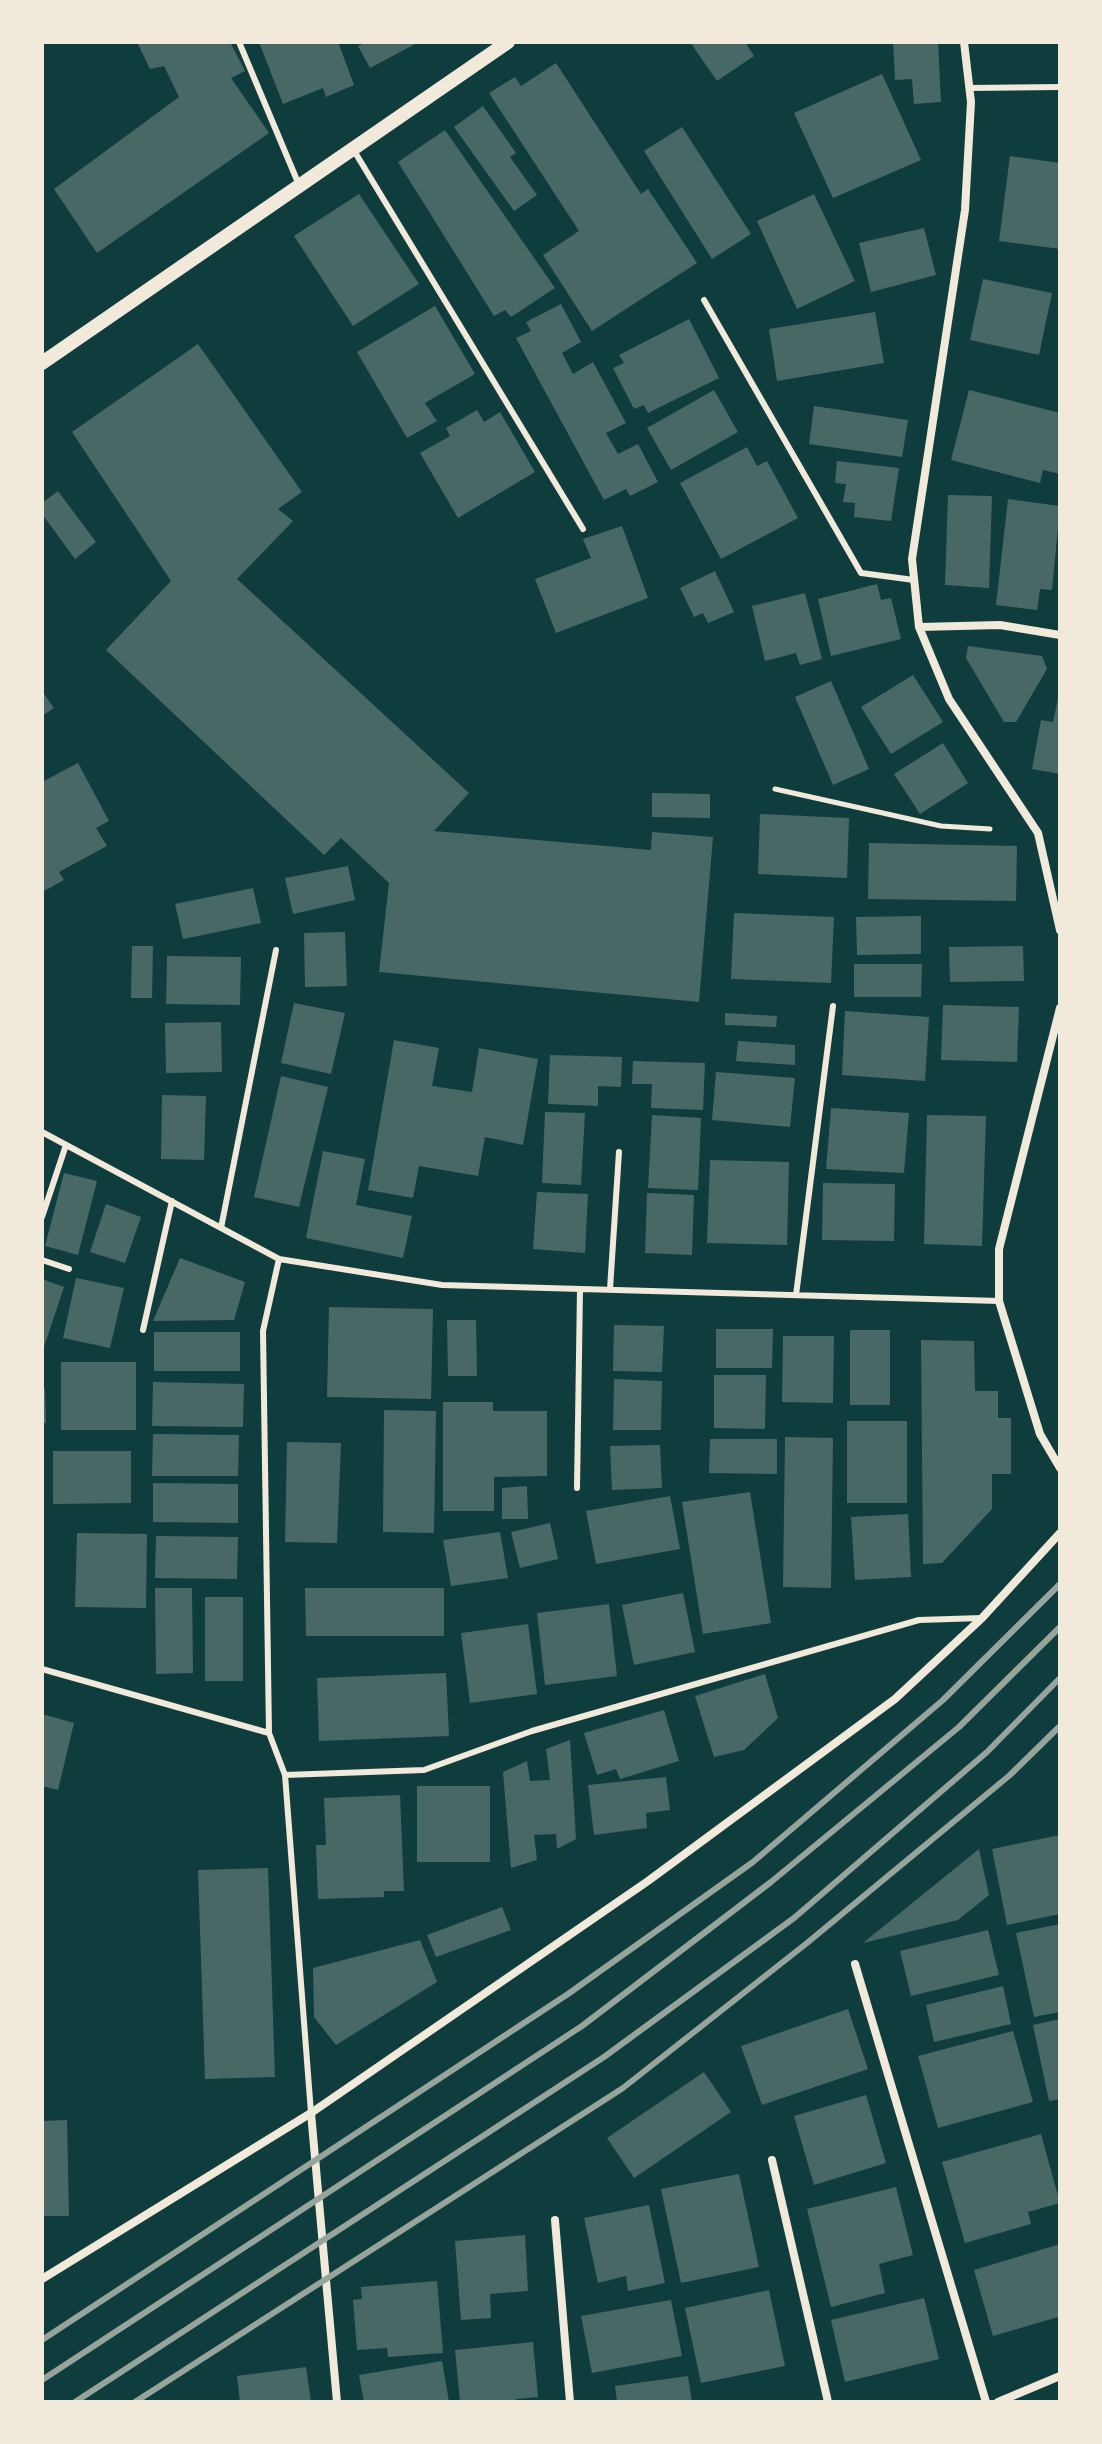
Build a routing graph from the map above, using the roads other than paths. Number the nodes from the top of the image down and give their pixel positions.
1 (239, 42) edge
2 (508, 42) edge
3 (964, 42) edge
4 (1060, 87) edge
5 (969, 88) junction
6 (353, 149) junction
7 (299, 185) junction
8 (704, 300) dead end
9 (42, 363) edge
10 (583, 529) dead end
11 (914, 580) junction
12 (919, 627) junction
13 (1060, 635) edge
14 (1060, 930) edge
15 (276, 950) dead end
16 (833, 1006) dead end
17 (1060, 1008) edge
18 (42, 1132) edge
19 (66, 1145) junction
20 (619, 1152) dead end
21 (172, 1201) junction
22 (42, 1217) edge
23 (221, 1228) junction
24 (279, 1259) junction
25 (42, 1260) edge
26 (69, 1269) dead end
27 (580, 1289) junction
28 (610, 1289) junction
29 (796, 1295) junction
30 (999, 1301) junction
31 (143, 1330) dead end
32 (1060, 1468) edge
33 (577, 1488) dead end
34 (1060, 1533) edge
35 (982, 1618) junction
36 (42, 1669) edge
37 (269, 1733) junction
38 (285, 1775) junction
39 (855, 1964) dead end
40 (311, 2113) junction
41 (772, 2160) dead end
42 (555, 2220) dead end
43 (42, 2279) edge
44 (1060, 2376) edge
45 (337, 2402) edge
46 (570, 2402) edge
47 (828, 2402) edge
48 (986, 2402) edge
49 (998, 2402) edge

1 - 7 lane
2 - 6 street
3 - 5 street
4 - 5 lane
5 - 11 street
6 - 7 street
6 - 10 lane
7 - 9 street
8 - 11 lane
11 - 12 street
12 - 13 street
12 - 14 street
15 - 23 lane
16 - 29 lane
17 - 30 street
18 - 19 lane
19 - 21 lane
19 - 22 lane
20 - 28 lane
21 - 23 lane
21 - 31 lane
23 - 24 lane
24 - 27 lane
24 - 37 lane
25 - 26 lane
27 - 28 lane
27 - 33 lane
28 - 29 lane
29 - 30 lane
30 - 32 street
34 - 35 street
35 - 38 lane
35 - 40 street
36 - 37 lane
37 - 38 lane
38 - 40 lane
39 - 48 street
40 - 43 street
40 - 45 street
41 - 47 street
42 - 46 street
44 - 49 street

